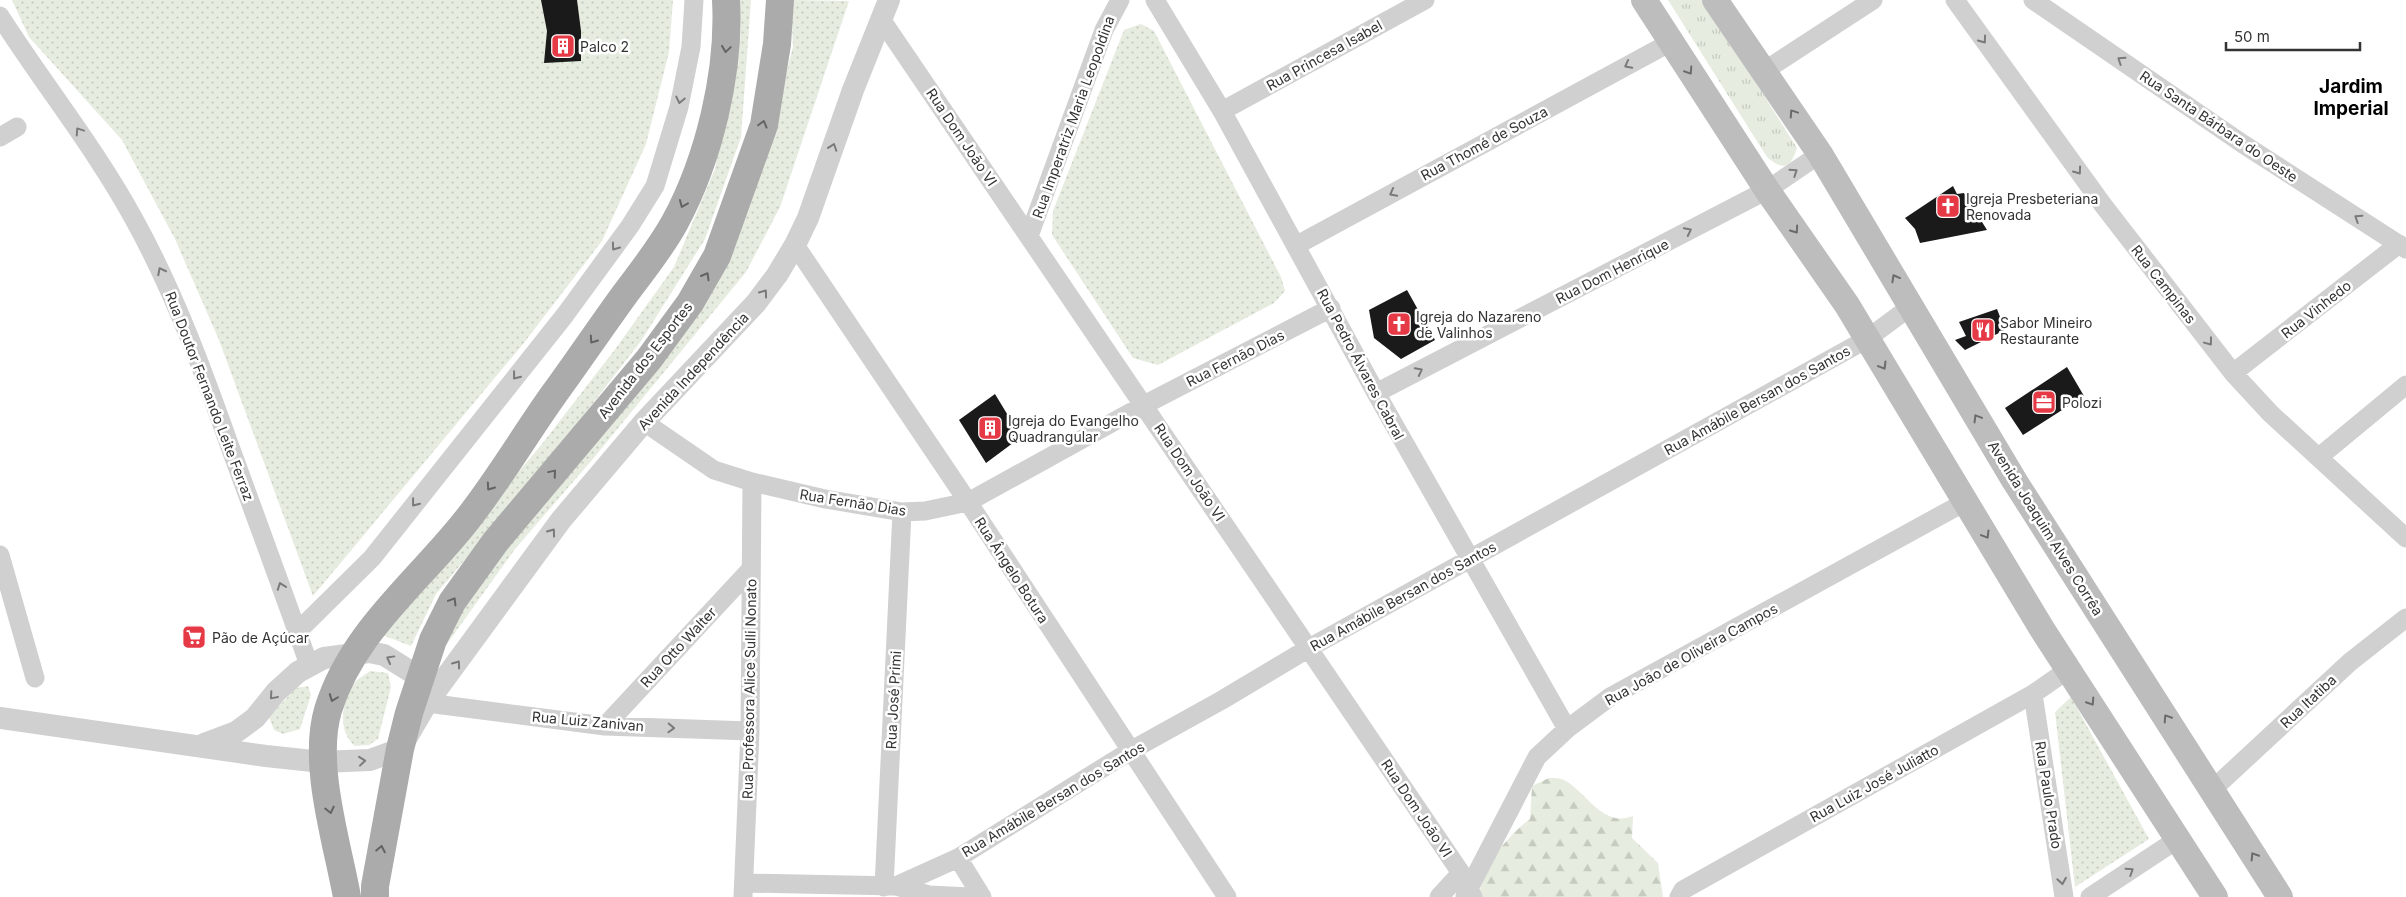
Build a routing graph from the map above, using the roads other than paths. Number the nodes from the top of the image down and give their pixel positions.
1 (694, 0) edge
2 (726, 0) edge
3 (780, 0) edge
4 (869, 0) edge
5 (1120, 0) edge
6 (1155, 0) edge
7 (1425, 0) edge
8 (1644, 0) edge
9 (1715, 0) edge
10 (1873, 0) edge
11 (1955, 0) edge
12 (2033, 0) edge
13 (885, 10) edge
14 (0, 16) edge
15 (1671, 42) junction
16 (1764, 71) junction
17 (1222, 111) junction
18 (17, 127) dead end
19 (0, 138) edge
20 (1820, 154) junction
21 (1768, 190) junction
22 (1030, 236) junction
23 (795, 245) junction
24 (1297, 245) junction
25 (2402, 247) edge
26 (1910, 307) junction
27 (1331, 308) junction
28 (1867, 339) junction
29 (2233, 373) junction
30 (2406, 385) edge
31 (1376, 393) junction
32 (1144, 405) junction
33 (644, 422) junction
34 (2319, 457) junction
35 (752, 482) junction
36 (968, 502) junction
37 (1965, 502) junction
38 (902, 512) junction
39 (2406, 538) edge
40 (0, 555) edge
41 (1470, 558) junction
42 (751, 569) junction
43 (2406, 618) edge
44 (298, 632) junction
45 (1309, 648) junction
46 (354, 654) junction
47 (309, 665) junction
48 (2069, 669) junction
49 (35, 678) dead end
50 (424, 691) junction
51 (2033, 694) junction
52 (0, 718) edge
53 (254, 718) junction
54 (605, 726) junction
55 (1567, 729) junction
56 (750, 730) junction
57 (200, 745) junction
58 (400, 749) junction
59 (1130, 751) junction
60 (266, 756) junction
61 (322, 762) junction
62 (2213, 789) junction
63 (2178, 839) junction
64 (958, 858) junction
65 (890, 886) junction
66 (1467, 889) edge
67 (743, 890) edge
68 (347, 897) edge
69 (375, 897) edge
70 (971, 897) edge
71 (982, 897) edge
72 (1227, 897) edge
73 (1439, 897) edge
74 (1679, 897) edge
75 (2064, 897) edge
76 (2090, 897) edge
77 (2215, 897) edge
78 (2280, 897) edge

1 -> 44 street
2 -> 46 main road
50 -> 3 main road, Avenida dos Esportes
4 - 13 street, Rua Dom João VI
5 - 22 street, Rua Imperatriz Maria Leopoldina
6 - 17 street, Rua Pedro Álvares Cabral
7 - 17 street, Rua Princesa Isabel
8 - 15 main road
9 - 16 main road, Avenida Joaquim Alves Corrêa
10 - 16 street
11 -> 29 street, Rua Campinas
25 -> 12 street, Rua Santa Bárbara do Oeste
13 - 22 street, Rua Dom João VI
23 -> 13 street, Avenida Independência
44 -> 14 street, Rua Doutor Fernando Leite Ferraz
15 -> 21 main road
15 -> 24 street, Rua Thomé de Souza
20 -> 16 main road, Avenida Joaquim Alves Corrêa
17 - 24 street, Rua Pedro Álvares Cabral
18 - 19 street
21 -> 20 street
26 -> 20 main road, Avenida Joaquim Alves Corrêa
21 -> 28 main road
31 -> 21 street, Rua Dom Henrique
22 - 32 street, Rua Dom João VI
33 -> 23 street, Avenida Independência
23 - 36 street, Rua Ângelo Botura
24 - 27 street, Rua Pedro Álvares Cabral
25 - 29 street, Rua Vinhedo
26 - 28 street, Rua Amábile Bersan dos Santos
62 -> 26 main road, Avenida Joaquim Alves Corrêa
27 - 31 street, Rua Pedro Álvares Cabral
27 - 32 street, Rua Fernão Dias
28 -> 37 main road
28 - 41 street, Rua Amábile Bersan dos Santos
29 - 34 street, Rua Campinas
30 - 34 street
31 - 41 street, Rua Pedro Álvares Cabral
32 - 36 street, Rua Fernão Dias
32 - 45 street, Rua Dom João VI
33 - 35 street, Rua Fernão Dias
50 -> 33 street, Avenida Independência
34 - 39 street, Rua Campinas
35 - 38 street, Rua Fernão Dias
35 - 42 street, Rua Professora Alice Sulli Nonato
36 - 38 street, Rua Fernão Dias
36 - 59 street, Rua Ângelo Botura
37 -> 48 main road
37 - 55 street, Rua João de Oliveira Campos
38 - 65 street, Rua José Primi
40 - 49 street
41 - 45 street, Rua Amábile Bersan dos Santos
41 - 55 street, Rua Pedro Álvares Cabral
42 - 54 street, Rua Otto Walter
42 - 56 street, Rua Professora Alice Sulli Nonato
43 - 62 street, Rua Itatiba
44 - 47 street, Rua Doutor Fernando Leite Ferraz
45 - 59 street, Rua Amábile Bersan dos Santos
45 - 66 street, Rua Dom João VI
46 - 47 street
50 -> 46 street
46 -> 61 main road
47 -> 53 street
48 - 51 street, Rua Luiz José Juliatto
48 -> 63 main road
50 - 54 street, Rua Luiz Zanivan
50 - 58 main road, Avenida dos Esportes
51 - 74 street, Rua Luiz José Juliatto
51 -> 75 street, Rua Paulo Prado
52 - 57 street
53 - 57 street
53 - 60 street
54 -> 56 street, Rua Luiz Zanivan
55 - 66 street, Rua João de Oliveira Campos
56 - 67 street, Rua Professora Alice Sulli Nonato
57 - 60 street
61 -> 58 street
69 -> 58 main road, Avenida dos Esportes
59 - 64 street, Rua Amábile Bersan dos Santos
59 - 72 street, Rua Ângelo Botura
60 - 61 street
61 -> 68 main road
78 -> 62 main road, Avenida Joaquim Alves Corrêa
76 -> 63 street
63 - 77 main road
64 - 65 street, Rua Amábile Bersan dos Santos
64 - 71 street
65 - 67 street
65 - 70 street
66 - 73 street, Rua João de Oliveira Campos

